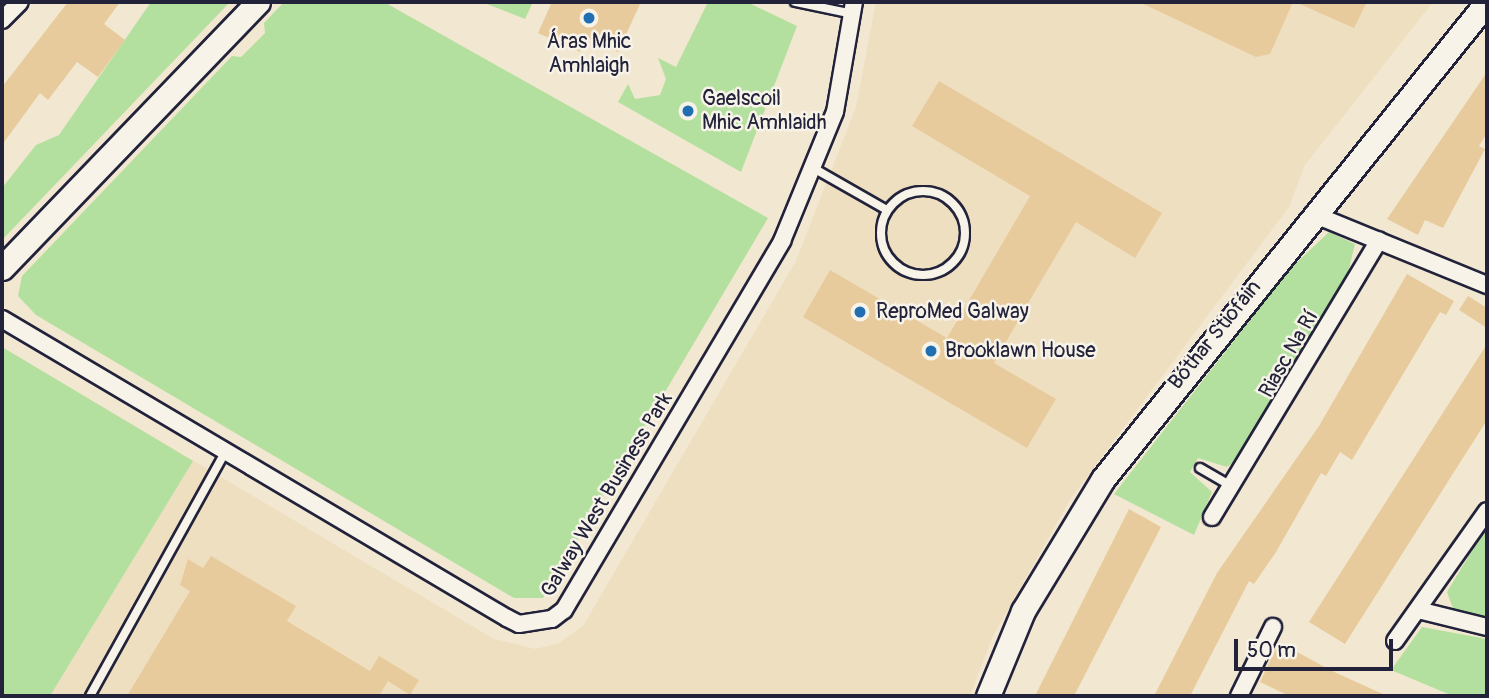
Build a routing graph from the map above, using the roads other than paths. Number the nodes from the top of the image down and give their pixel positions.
1 (20, 2) edge
2 (258, 2) edge
3 (795, 2) edge
4 (1487, 2) edge
5 (853, 8) edge
6 (2, 20) edge
7 (815, 169) junction
8 (887, 210) junction
9 (1313, 214) junction
10 (1379, 240) junction
11 (2, 268) edge
12 (1487, 285) edge
13 (2, 319) edge
14 (226, 451) junction
15 (1200, 468) dead end
16 (1231, 485) junction
17 (1487, 511) edge
18 (1212, 517) dead end
19 (1418, 610) junction
20 (1273, 627) dead end
21 (1487, 628) edge
22 (1395, 640) dead end
23 (90, 696) edge
24 (988, 696) edge
25 (1239, 696) edge

1 - 6 street
2 - 11 street
3 - 5 lane
4 - 9 street, Bóthar Stiofáin
5 - 7 street, Galway West Business Park
7 - 8 lane
7 - 14 street, Galway West Business Park
8 - 8 lane
9 - 10 street
9 - 24 street, Bóthar Stiofáin
10 - 12 street
10 - 16 street, Riasc Na Rí
13 - 14 street, Galway West Business Park
14 - 23 lane
15 - 16 lane
16 - 18 street, Riasc Na Rí
17 - 19 street
19 - 21 street
19 - 22 street
20 - 25 street

